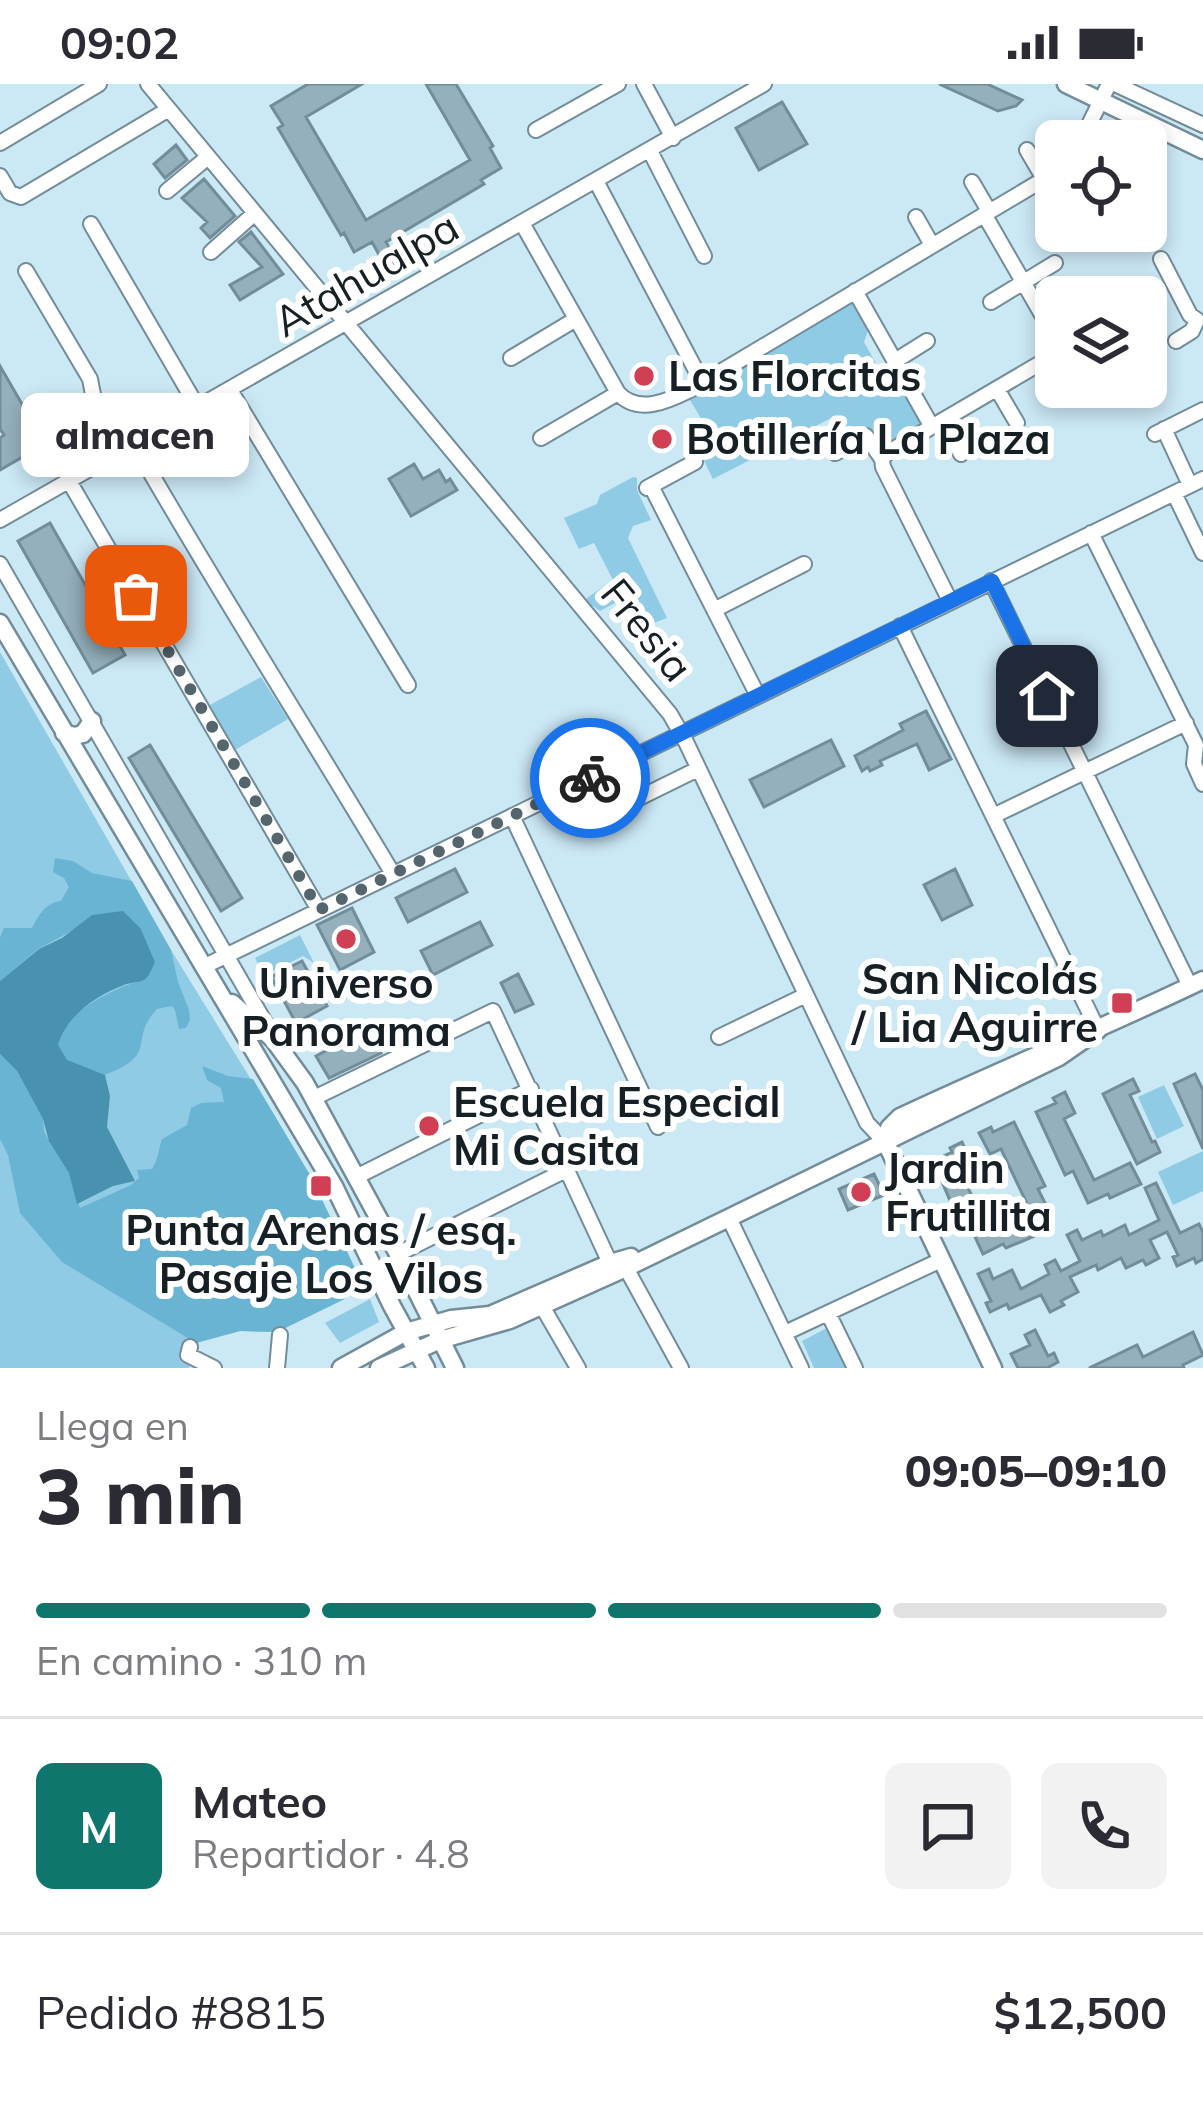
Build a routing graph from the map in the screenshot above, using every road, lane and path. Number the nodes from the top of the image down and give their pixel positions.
1 (99, 84) edge
2 (148, 84) edge
3 (618, 84) edge
4 (644, 84) edge
5 (764, 84) edge
6 (1066, 84) edge
7 (1108, 90) edge
8 (169, 109) junction
9 (1092, 120) edge
10 (1203, 125) edge
11 (536, 130) dead end
12 (673, 138) junction
13 (0, 143) edge
14 (1203, 149) edge
15 (1028, 150) dead end
16 (650, 151) junction
17 (208, 157) junction
18 (1035, 158) edge
19 (0, 176) edge
20 (596, 181) junction
21 (972, 182) dead end
22 (1035, 184) edge
23 (166, 191) dead end
24 (255, 213) junction
25 (987, 213) junction
26 (916, 217) dead end
27 (522, 223) junction
28 (91, 224) dead end
29 (932, 245) junction
30 (212, 252) dead end
31 (704, 256) dead end
32 (1161, 259) dead end
33 (1055, 263) dead end
34 (26, 272) dead end
35 (1024, 283) junction
36 (855, 291) junction
37 (991, 302) dead end
38 (1035, 302) edge
39 (576, 319) junction
40 (1200, 320) edge
41 (346, 323) junction
42 (927, 341) dead end
43 (1176, 341) dead end
44 (512, 358) dead end
45 (895, 361) junction
46 (1035, 366) edge
47 (702, 382) junction
48 (230, 389) junction
49 (997, 389) junction
50 (618, 394) junction
51 (198, 408) junction
52 (1203, 410) edge
53 (1017, 423) dead end
54 (937, 424) junction
55 (541, 438) dead end
56 (134, 444) junction
57 (119, 452) junction
58 (835, 453) dead end
59 (961, 454) dead end
60 (882, 459) junction
61 (695, 461) dead end
62 (69, 481) junction
63 (1197, 482) edge
64 (1174, 493) junction
65 (0, 520) edge
66 (1091, 533) junction
67 (1203, 553) edge
68 (0, 564) edge
69 (804, 564) dead end
70 (992, 581) junction
71 (950, 601) junction
72 (714, 610) junction
73 (0, 623) edge
74 (900, 626) junction
75 (408, 685) dead end
76 (758, 696) junction
77 (92, 721) junction
78 (1186, 723) junction
79 (64, 733) junction
80 (682, 734) junction
81 (698, 769) junction
82 (1085, 772) junction
83 (1203, 784) edge
84 (512, 816) junction
85 (993, 816) junction
86 (586, 824) dead end
87 (393, 874) junction
88 (319, 910) junction
89 (226, 956) junction
90 (203, 967) junction
91 (1196, 983) edge
92 (222, 995) junction
93 (806, 995) junction
94 (1098, 1030) junction
95 (719, 1037) dead end
96 (280, 1048) junction
97 (531, 1089) junction
98 (314, 1098) junction
99 (658, 1127) dead end
100 (886, 1143) junction
101 (566, 1170) junction
102 (356, 1177) junction
103 (730, 1218) junction
104 (398, 1254) junction
105 (941, 1259) junction
106 (618, 1266) junction
107 (542, 1306) junction
108 (829, 1312) junction
109 (406, 1332) junction
110 (436, 1332) junction
111 (784, 1333) junction
112 (280, 1335) dead end
113 (190, 1347) dead end
114 (415, 1349) junction
115 (214, 1368) edge
116 (277, 1368) edge
117 (341, 1368) edge
118 (380, 1368) edge
119 (409, 1368) edge
120 (426, 1368) edge
121 (455, 1368) edge
122 (578, 1368) edge
123 (681, 1368) edge
124 (801, 1368) edge
125 (855, 1368) edge
126 (993, 1368) edge

1 - 13 street
2 - 8 street, Fresia
3 - 11 street
4 - 12 street
5 - 12 street, Atahualpa
6 - 7 main road
7 - 9 street
7 - 10 street
7 - 14 main road
8 - 17 street, Fresia
8 - 19 street
12 - 16 street, Atahualpa
15 - 18 street
16 - 20 street, Atahualpa
16 - 31 street
17 - 23 street
17 - 24 street, Fresia
20 - 27 street, Atahualpa
20 - 47 street
21 - 25 street
22 - 25 street
24 - 30 street
24 - 41 street, Fresia
25 - 29 street
25 - 35 street
26 - 29 street
27 - 39 street
27 - 41 street, Atahualpa
28 - 51 street
29 - 36 street
32 - 40 street
33 - 35 street
34 - 57 street
35 - 37 street
35 - 38 street
36 - 45 street
36 - 47 street
39 - 44 street
39 - 50 street
40 - 43 street
41 - 48 street, Atahualpa
41 - 80 street, Fresia
42 - 45 street
45 - 54 street
46 - 49 street
47 - 50 street
48 - 51 street, Atahualpa
48 - 75 street
49 - 53 street
49 - 54 street
50 - 55 street
51 - 56 street, Atahualpa
52 - 63 street
54 - 59 street
54 - 60 street
56 - 57 street, Atahualpa
56 - 87 street
57 - 62 street, Atahualpa
58 - 60 street
60 - 71 street
61 - 72 street
62 - 65 street, Atahualpa
62 - 88 street
63 - 64 street
64 - 66 street
64 - 67 street
66 - 70 street
66 - 78 street
68 - 77 street
69 - 72 street
70 - 71 street
70 - 82 street
71 - 74 street
72 - 76 street
73 - 79 main road
74 - 76 street
74 - 85 street
76 - 80 street
77 - 79 main road
77 - 89 street
78 - 82 street
78 - 83 street
79 - 90 main road
80 - 81 street, Fresia
80 - 84 street
81 - 86 street
81 - 93 street, Fresia
82 - 85 street
82 - 91 street
84 - 87 street
84 - 99 street
85 - 94 street
87 - 88 street
88 - 89 street
89 - 90 street
89 - 96 street
90 - 92 main road
91 - 94 main road
92 - 96 main road
92 - 109 main road
93 - 95 street
93 - 100 street, Fresia
94 - 100 main road
96 - 98 main road
97 - 98 street
97 - 101 street
97 - 102 street
98 - 102 main road
100 - 103 main road
100 - 105 main road, Fresia
101 - 104 street
101 - 106 street
102 - 104 main road
103 - 106 main road
103 - 111 street
104 - 110 main road
105 - 108 street
105 - 126 main road, Fresia
106 - 107 main road
106 - 110 main road
106 - 123 street
107 - 110 main road
107 - 122 street
108 - 111 street
108 - 125 street
109 - 110 main road
109 - 114 main road
109 - 117 main road
110 - 114 main road
110 - 121 main road
111 - 124 street
112 - 116 street
113 - 115 street
114 - 118 main road
114 - 120 main road
118 - 119 main road

